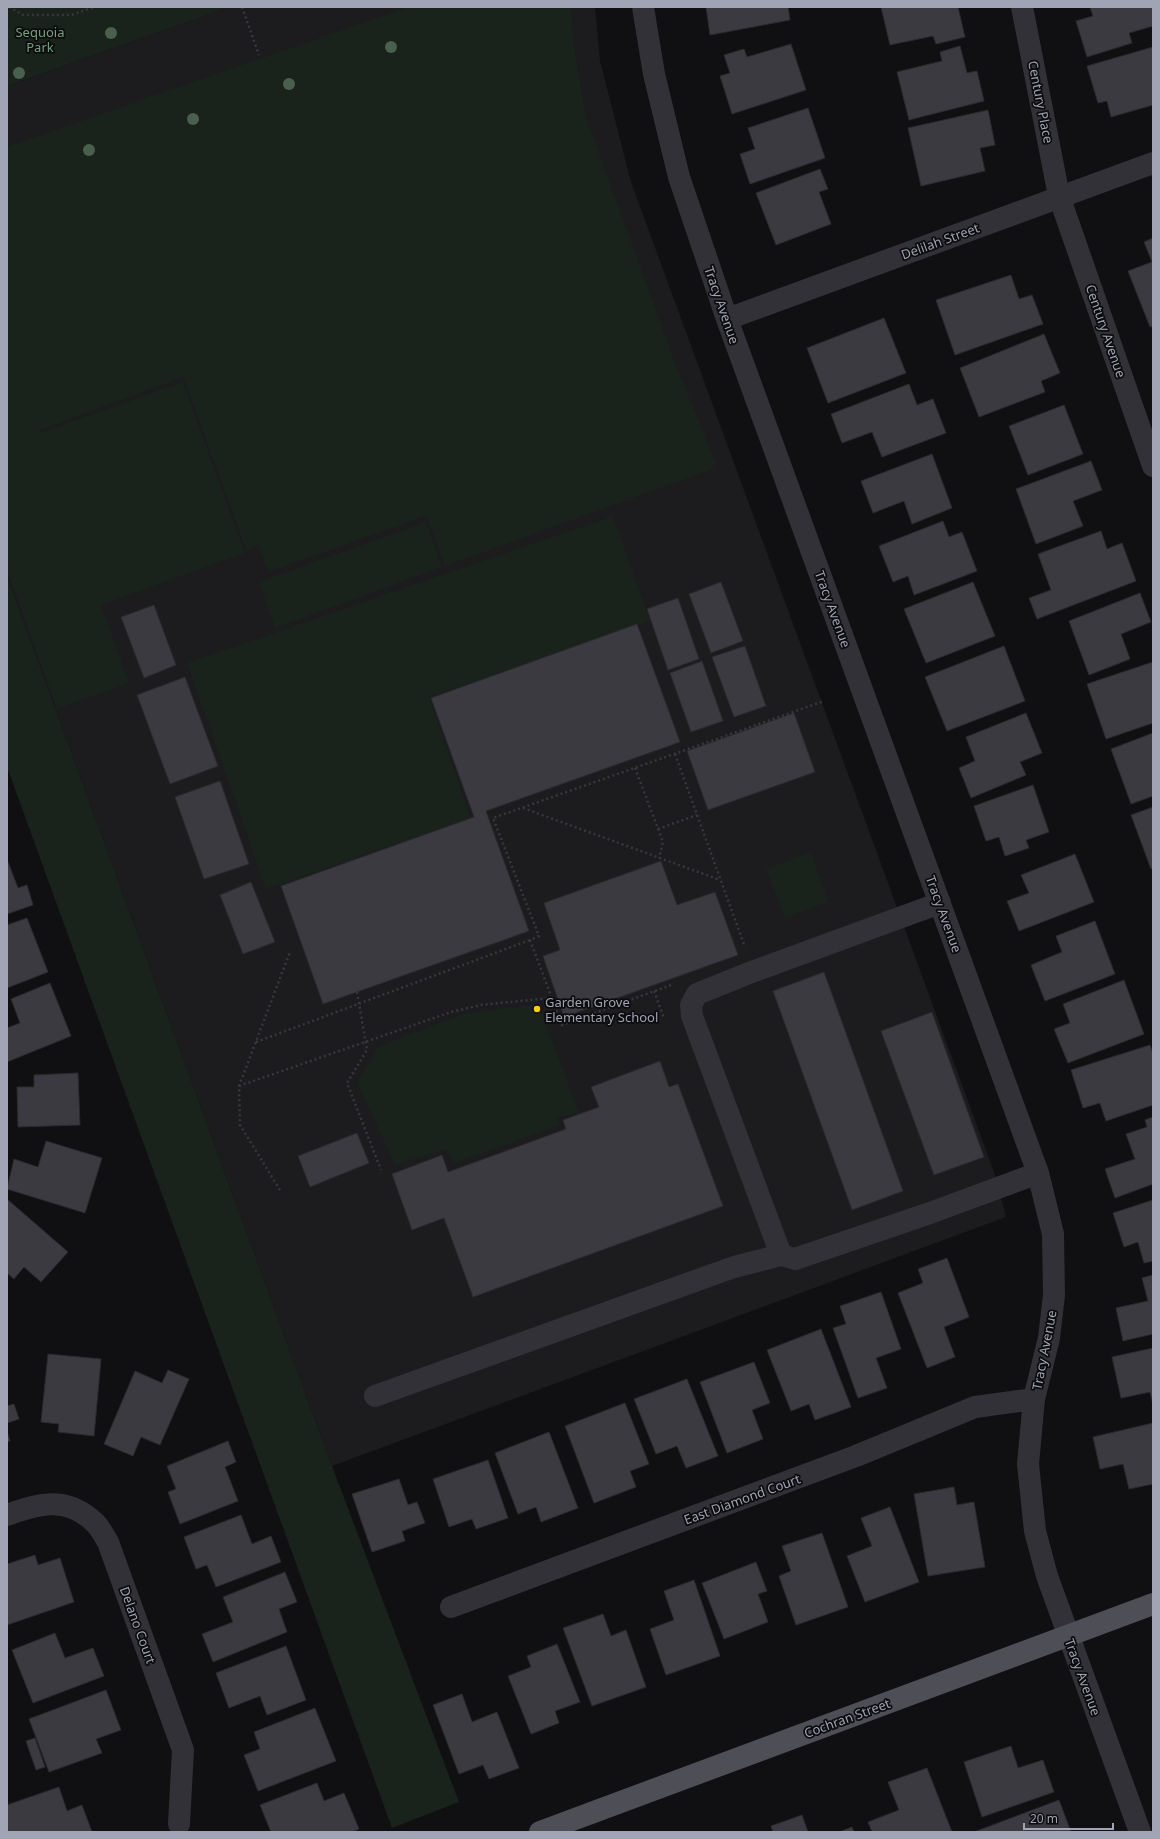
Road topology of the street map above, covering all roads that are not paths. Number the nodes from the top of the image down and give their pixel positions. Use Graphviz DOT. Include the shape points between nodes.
graph roads {
  1 [pos="643,7"];
  2 [pos="1022,7"];
  3 [pos="1153,163"];
  4 [pos="1059,196"];
  5 [pos="727,319"];
  6 [pos="1153,466"];
  7 [pos="940,903"];
  8 [pos="1038,1173"];
  9 [pos="781,1255"];
  10 [pos="375,1396"];
  11 [pos="1034,1399"];
  12 [pos="7,1515"];
  13 [pos="1153,1604"];
  14 [pos="451,1607"];
  15 [pos="1068,1636"];
  16 [pos="178,1824"];
  17 [pos="540,1832"];
  18 [pos="1140,1832"];
  1 -- 5 [label="street, Tracy Avenue" via="654,74 679,177"];
  2 -- 4 [label="street, Century Place"];
  3 -- 4 [label="street, Delilah Street"];
  4 -- 5 [label="street, Delilah Street"];
  4 -- 6 [label="street, Century Avenue"];
  5 -- 7 [label="street, Tracy Avenue"];
  7 -- 8 [label="street, Tracy Avenue"];
  7 -- 9 [label="street" via="697,994 691,1005 692,1016"];
  8 -- 9 [label="street" via="795,1259"];
  8 -- 11 [label="street, Tracy Avenue" via="1053,1234 1054,1295 1049,1338"];
  9 -- 10 [label="street" via="734,1267"];
  11 -- 14 [label="street, East Diamond Court" via="975,1407 856,1456"];
  11 -- 15 [label="street, Tracy Avenue" via="1028,1464 1035,1531 1047,1576"];
  12 -- 16 [label="street, Delano Court" via="29,1506 52,1503 74,1508 95,1522 108,1542 184,1750"];
  13 -- 15 [label="main road, Cochran Street"];
  15 -- 17 [label="main road, Cochran Street"];
  15 -- 18 [label="street, Tracy Avenue"];
}
